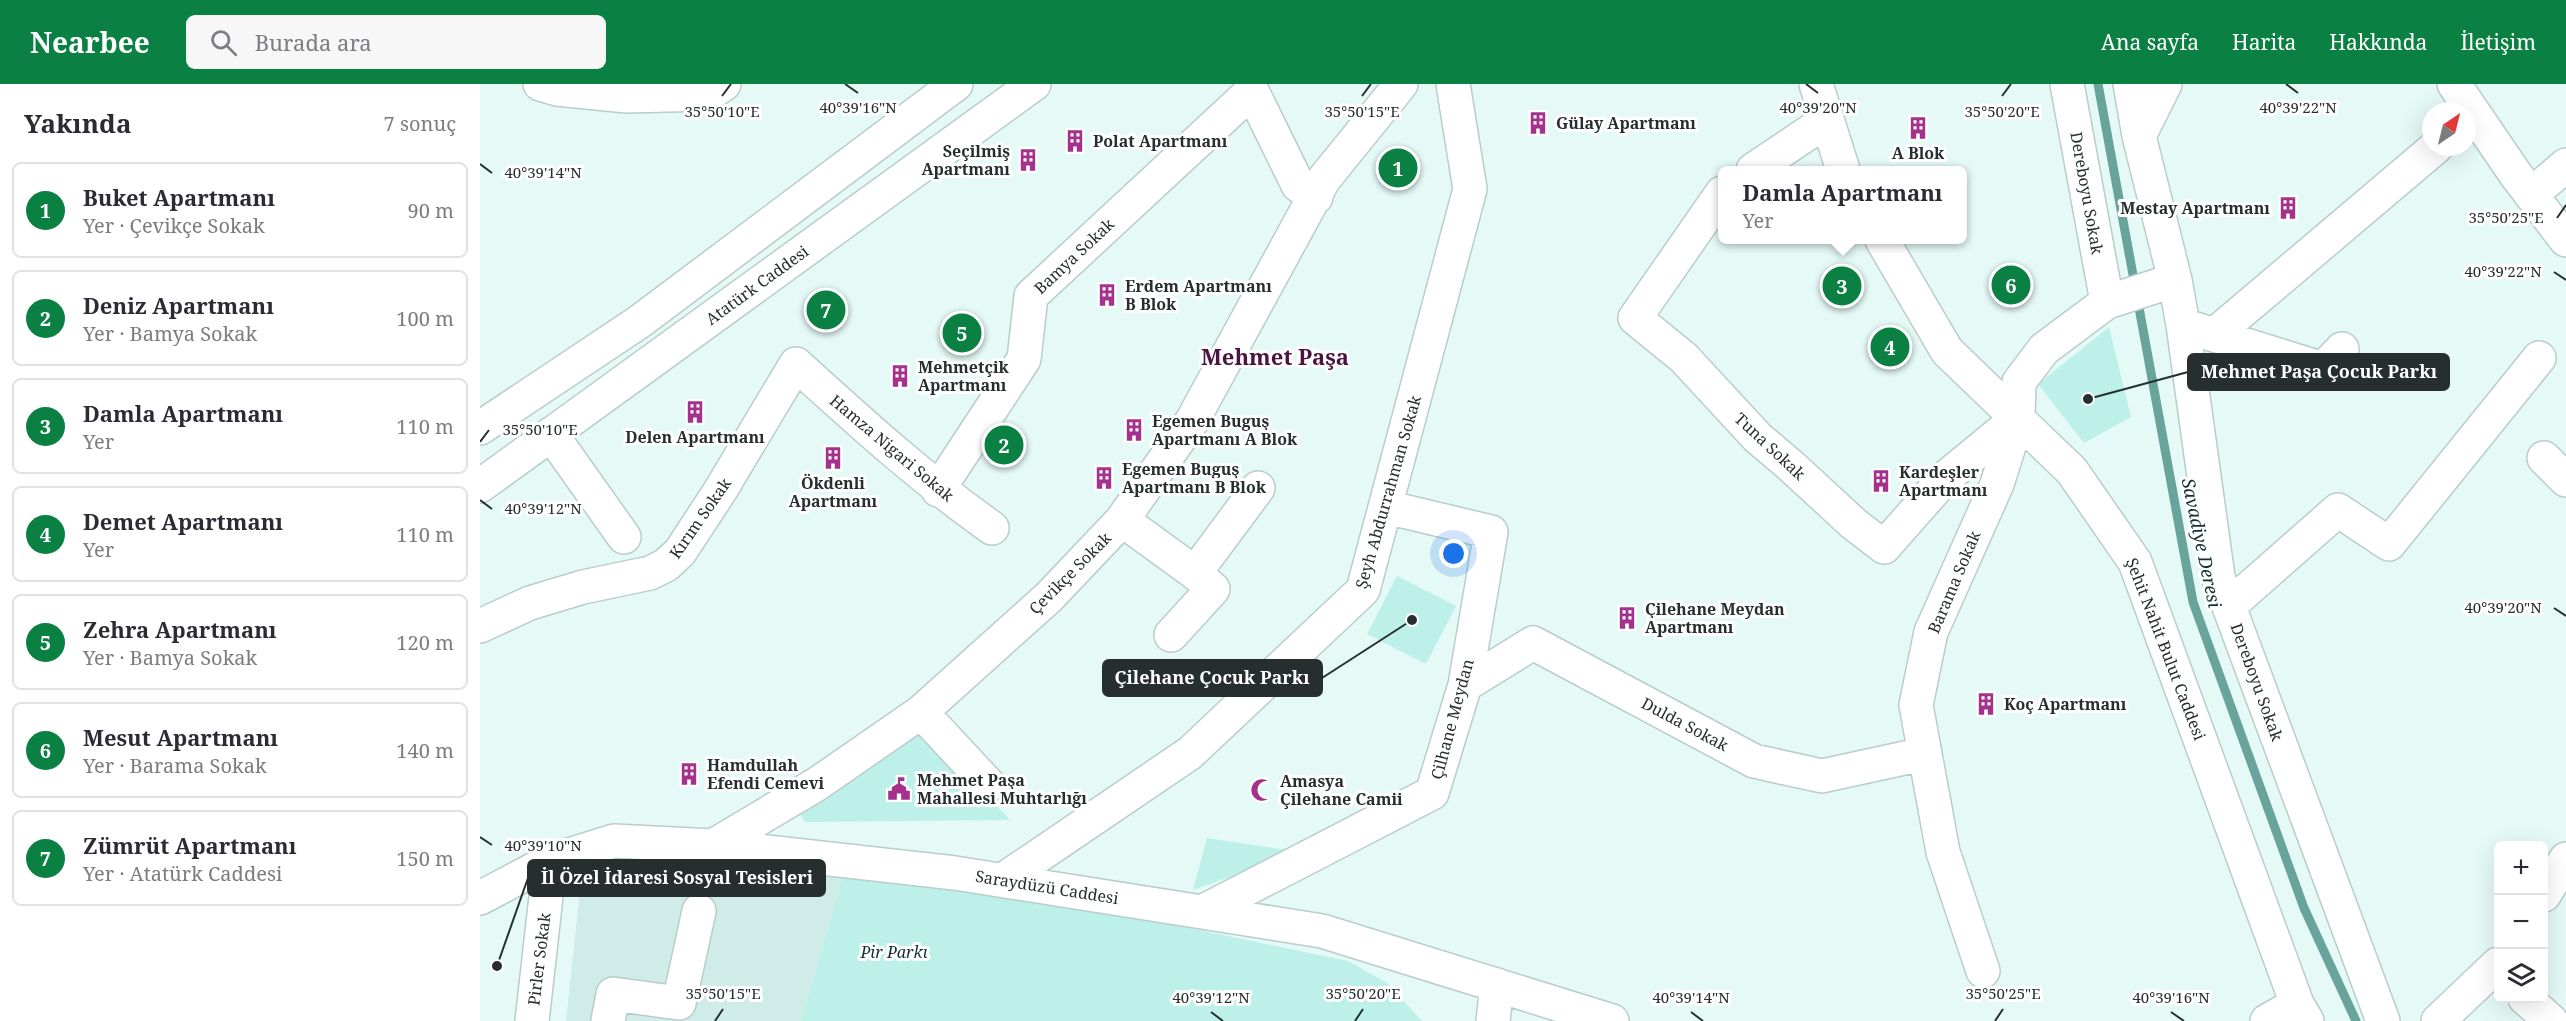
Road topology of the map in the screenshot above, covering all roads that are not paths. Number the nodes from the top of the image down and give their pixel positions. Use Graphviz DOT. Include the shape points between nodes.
graph roads {
  1 [pos="540,84"];
  2 [pos="724,84"];
  3 [pos="956,84"];
  4 [pos="1034,84"];
  5 [pos="1401,84"];
  6 [pos="1452,84"];
  7 [pos="1816,84"];
  8 [pos="2067,84"];
  9 [pos="2130,84"];
  10 [pos="2165,84"];
  11 [pos="2454,84"];
  12 [pos="637,90"];
  13 [pos="2463,102"];
  14 [pos="1826,121"];
  15 [pos="2476,124"];
  16 [pos="2139,136"];
  17 [pos="2425,156"];
  18 [pos="2566,165"];
  19 [pos="1760,166"];
  20 [pos="1841,166"];
  21 [pos="2531,195"];
  22 [pos="1316,197"];
  23 [pos="1718,198"];
  24 [pos="2566,240"];
  25 [pos="1884,244"];
  26 [pos="2168,282"];
  27 [pos="2107,302"];
  28 [pos="2183,325"];
  29 [pos="2214,335"];
  30 [pos="2342,349"];
  31 [pos="2539,358"];
  32 [pos="796,364"];
  33 [pos="2018,418"];
  34 [pos="480,428"];
  35 [pos="552,434"];
  36 [pos="480,486"];
  37 [pos="1258,488"];
  38 [pos="938,490"];
  39 [pos="1388,498"];
  40 [pos="1122,520"];
  41 [pos="992,528"];
  42 [pos="624,537"];
  43 [pos="1195,573"];
  44 [pos="2229,606"];
  45 [pos="480,626"];
  46 [pos="1171,635"];
  47 [pos="1465,685"];
  48 [pos="921,712"];
  49 [pos="1923,754"];
  50 [pos="989,785"];
  51 [pos="713,846"];
  52 [pos="2566,859"];
  53 [pos="550,861"];
  54 [pos="1003,880"];
  55 [pos="2548,888"];
  56 [pos="480,898"];
  57 [pos="699,910"];
  58 [pos="1202,912"];
  59 [pos="1983,971"];
  60 [pos="2494,971"];
  61 [pos="1497,985"];
  62 [pos="2530,1003"];
  63 [pos="2302,1012"];
  64 [pos="532,1021"];
  65 [pos="608,1021"];
  66 [pos="1493,1021"];
  67 [pos="1612,1021"];
  68 [pos="2268,1021"];
  69 [pos="2383,1021"];
  70 [pos="2438,1021"];
  71 [pos="2551,1021"];
  1 -- 12 [label="street" via="557,89"];
  2 -- 12 [label="street" via="709,94"];
  3 -- 34 [label="street" via="639,322"];
  4 -- 35 [label="street, Atatürk Caddesi"];
  5 -- 22 [label="street, Çevikçe Sokak" via="1324,179"];
  6 -- 39 [label="street, Şeyh Abdurrahman Sokak" via="1470,189"];
  7 -- 14 [label="street"];
  8 -- 27 [label="street, Dereboyu Sokak"];
  9 -- 16 [label="street, Dereboyu Sokak"];
  10 -- 16 [label="street"];
  11 -- 13 [label="street"];
  14 -- 19 [label="street"];
  14 -- 20 [label="street"];
  15 -- 21 [label="street"];
  16 -- 26 [label="street, Dereboyu Sokak"];
  17 -- 29 [label="street"];
  18 -- 21 [label="street"];
  21 -- 24 [label="street"];
  22 -- 38 [label="street, Bamya Sokak" via="1298,184 1252,91 1031,296 1024,359"];
  22 -- 40 [label="street, Çevikçe Sokak" via="1192,421"];
  23 -- 33 [label="street, Tuna Sokak" via="1635,318 1684,358 1758,438 1884,547 1944,479"];
  25 -- 33 [label="street, Şehit Nahit Bulut Caddesi" via="1947,351"];
  26 -- 27 [label="street, Barama Sokak"];
  26 -- 28 [label="street, Dereboyu Sokak"];
  27 -- 33 [label="street, Barama Sokak" via="2044,349 2019,381"];
  28 -- 29 [label="street"];
  28 -- 44 [label="street, Dereboyu Sokak" via="2218,577"];
  29 -- 30 [label="street" via="2323,369"];
  31 -- 44 [label="street" via="2389,544 2338,510"];
  32 -- 38 [label="street, Hamza Nigari Sokak"];
  32 -- 45 [label="street, Kırım Sokak" via="720,491 680,552 666,565 650,573 530,603"];
  33 -- 49 [label="street, Barama Sokak" via="1996,484 1931,632 1916,705"];
  33 -- 63 [label="street, Şehit Nahit Bulut Caddesi" via="2072,471 2136,562"];
  35 -- 36 [label="street, Atatürk Caddesi"];
  35 -- 42 [label="street"];
  37 -- 43 [label="street"];
  38 -- 41 [label="street, Hamza Nigari Sokak"];
  39 -- 47 [label="street, Çilhane Meydan" via="1491,531"];
  39 -- 54 [label="street, Şeyh Abdurrahman Sokak" via="1363,591 1190,753"];
  40 -- 43 [label="street"];
  40 -- 48 [label="street, Çevikçe Sokak" via="1061,586"];
  43 -- 46 [label="street" via="1213,589"];
  44 -- 69 [label="street, Dereboyu Sokak"];
  47 -- 49 [label="street, Dulda Sokak" via="1533,643 1754,761 1822,776"];
  47 -- 58 [label="street, Çilhane Meydan" via="1432,793"];
  48 -- 50 [label="street"];
  48 -- 51 [label="street, Çevikçe Sokak" via="817,784"];
  49 -- 59 [label="street, Barama Sokak" via="1943,852"];
  51 -- 53 [label="street, Saraydüzü Caddesi" via="614,841"];
  51 -- 54 [label="street, Saraydüzü Caddesi"];
  52 -- 55 [label="street"];
  53 -- 56 [label="street, Saraydüzü Caddesi"];
  53 -- 64 [label="street, Pirler Sokak"];
  54 -- 58 [label="street, Saraydüzü Caddesi"];
  57 -- 65 [label="street" via="679,1003 613,994"];
  58 -- 61 [label="street, Saraydüzü Caddesi" via="1322,931"];
  60 -- 70 [label="street"];
  61 -- 66 [label="street"];
  61 -- 67 [label="street, Saraydüzü Caddesi"];
  62 -- 71 [label="street"];
  63 -- 68 [label="street"];
}
